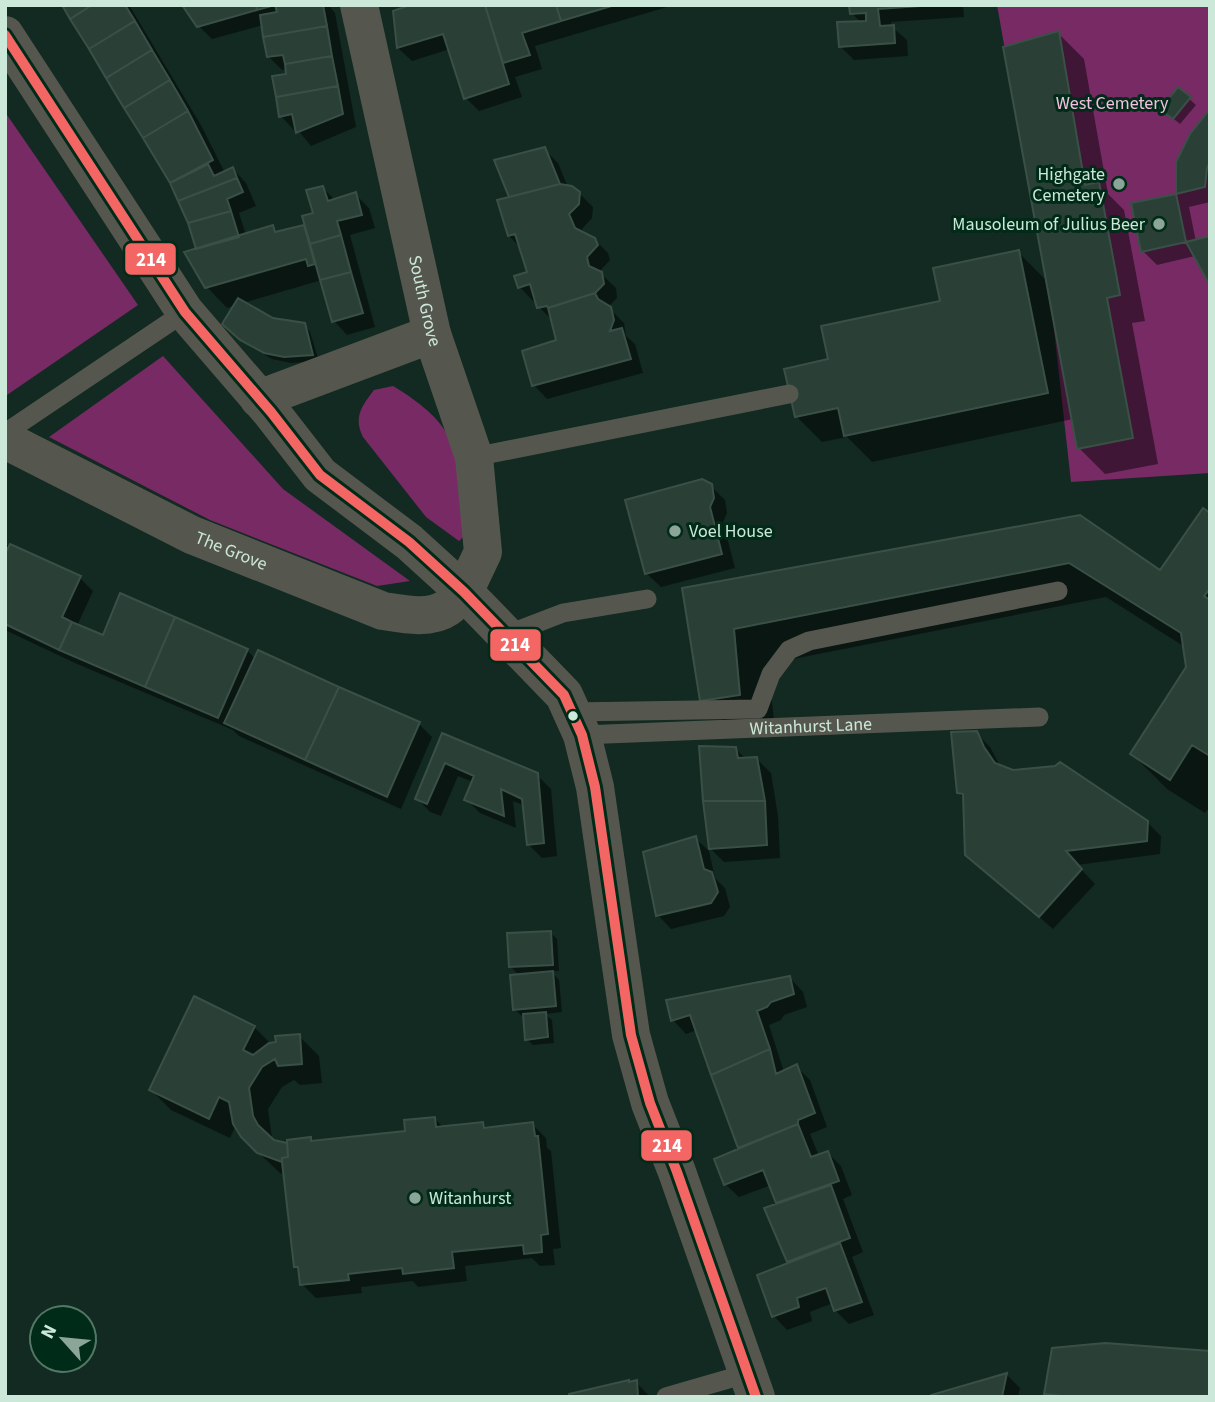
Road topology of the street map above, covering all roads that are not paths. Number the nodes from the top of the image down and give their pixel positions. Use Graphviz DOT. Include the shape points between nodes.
graph roads {
  1 [pos="359,5"];
  2 [pos="5,35"];
  3 [pos="185,312"];
  4 [pos="432,334"];
  5 [pos="789,394"];
  6 [pos="259,399"];
  7 [pos="5,433"];
  8 [pos="5,440"];
  9 [pos="474,457"];
  10 [pos="1058,591"];
  11 [pos="464,592"];
  12 [pos="647,599"];
  13 [pos="506,635"];
  14 [pos="1039,718"];
  15 [pos="577,724"];
  16 [pos="753,1385"];
  17 [pos="666,1397"];
  1 -- 4 [label="street, South Grove"];
  2 -- 3 [label="street"];
  3 -- 6 [label="street"];
  3 -- 7 [label="lane"];
  4 -- 6 [label="street"];
  4 -- 9 [label="street, South Grove"];
  5 -- 9 [label="lane"];
  6 -- 11 [label="street" via="320,475 409,542"];
  8 -- 11 [label="street, The Grove" via="192,535 383,611 439,612"];
  9 -- 11 [label="street, South Grove" via="482,552"];
  10 -- 15 [label="lane" via="810,641 789,650 771,674 758,709"];
  11 -- 13 [label="street"];
  12 -- 13 [label="lane" via="563,613"];
  13 -- 15 [label="street" via="564,695"];
  14 -- 15 [label="lane, Witanhurst Lane"];
  15 -- 16 [label="street" via="595,787 631,1035 650,1103"];
  16 -- 17 [label="lane"];
}
